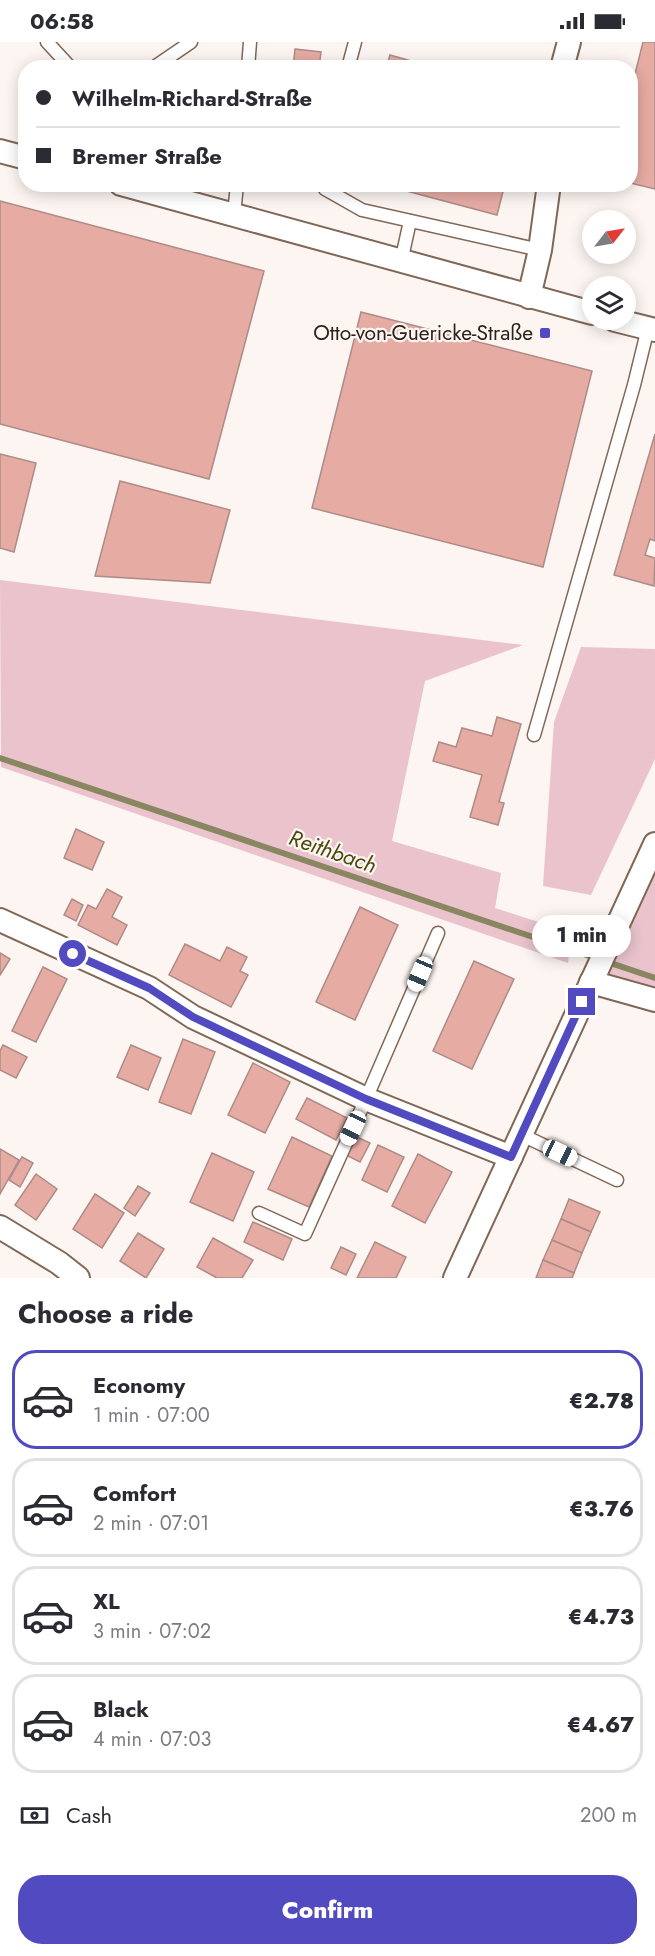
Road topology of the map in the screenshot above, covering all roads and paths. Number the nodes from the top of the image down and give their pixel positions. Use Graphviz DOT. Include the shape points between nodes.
graph roads {
  1 [pos="47,42"];
  2 [pos="191,42"];
  3 [pos="355,42"];
  4 [pos="569,42"];
  5 [pos="247,43"];
  6 [pos="64,60"];
  7 [pos="165,60"];
  8 [pos="248,60"];
  9 [pos="350,60"];
  10 [pos="564,60"];
  11 [pos="0,151"];
  12 [pos="18,156"];
  13 [pos="150,192"];
  14 [pos="236,192"];
  15 [pos="330,192"];
  16 [pos="548,192"];
  17 [pos="234,215"];
  18 [pos="410,221"];
  19 [pos="540,250"];
  20 [pos="401,262"];
  21 [pos="529,297"];
  22 [pos="582,311"];
  23 [pos="636,325"];
  24 [pos="651,329"];
  25 [pos="534,735"];
  26 [pos="655,844"];
  27 [pos="0,920"];
  28 [pos="438,933"];
  29 [pos="593,977"];
  30 [pos="655,1000"];
  31 [pos="366,1099"];
  32 [pos="522,1135"];
  33 [pos="511,1157"];
  34 [pos="617,1180"];
  35 [pos="259,1213"];
  36 [pos="0,1227"];
  37 [pos="78,1278"];
  38 [pos="455,1278"];
  1 -- 6 [label="lane"];
  2 -- 7 [label="lane"];
  3 -- 9 [label="lane"];
  4 -- 10 [label="street"];
  5 -- 8 [label="lane"];
  11 -- 12 [label="street"];
  13 -- 17 [label="street"];
  14 -- 17 [label="lane"];
  15 -- 18 [label="lane" via="362,210"];
  16 -- 19 [label="street"];
  17 -- 20 [label="street"];
  18 -- 19 [label="lane"];
  18 -- 20 [label="lane"];
  19 -- 21 [label="street"];
  20 -- 21 [label="street"];
  21 -- 22 [label="street"];
  23 -- 24 [label="street"];
  24 -- 25 [label="lane"];
  26 -- 29 [label="street"];
  27 -- 31 [label="street" via="149,988 193,1017"];
  28 -- 31 [label="lane"];
  29 -- 30 [label="street"];
  29 -- 32 [label="street"];
  31 -- 33 [label="street"];
  31 -- 35 [label="lane" via="305,1234"];
  32 -- 33 [label="street"];
  32 -- 34 [label="lane"];
  33 -- 38 [label="street"];
  36 -- 37 [label="street"];
}
